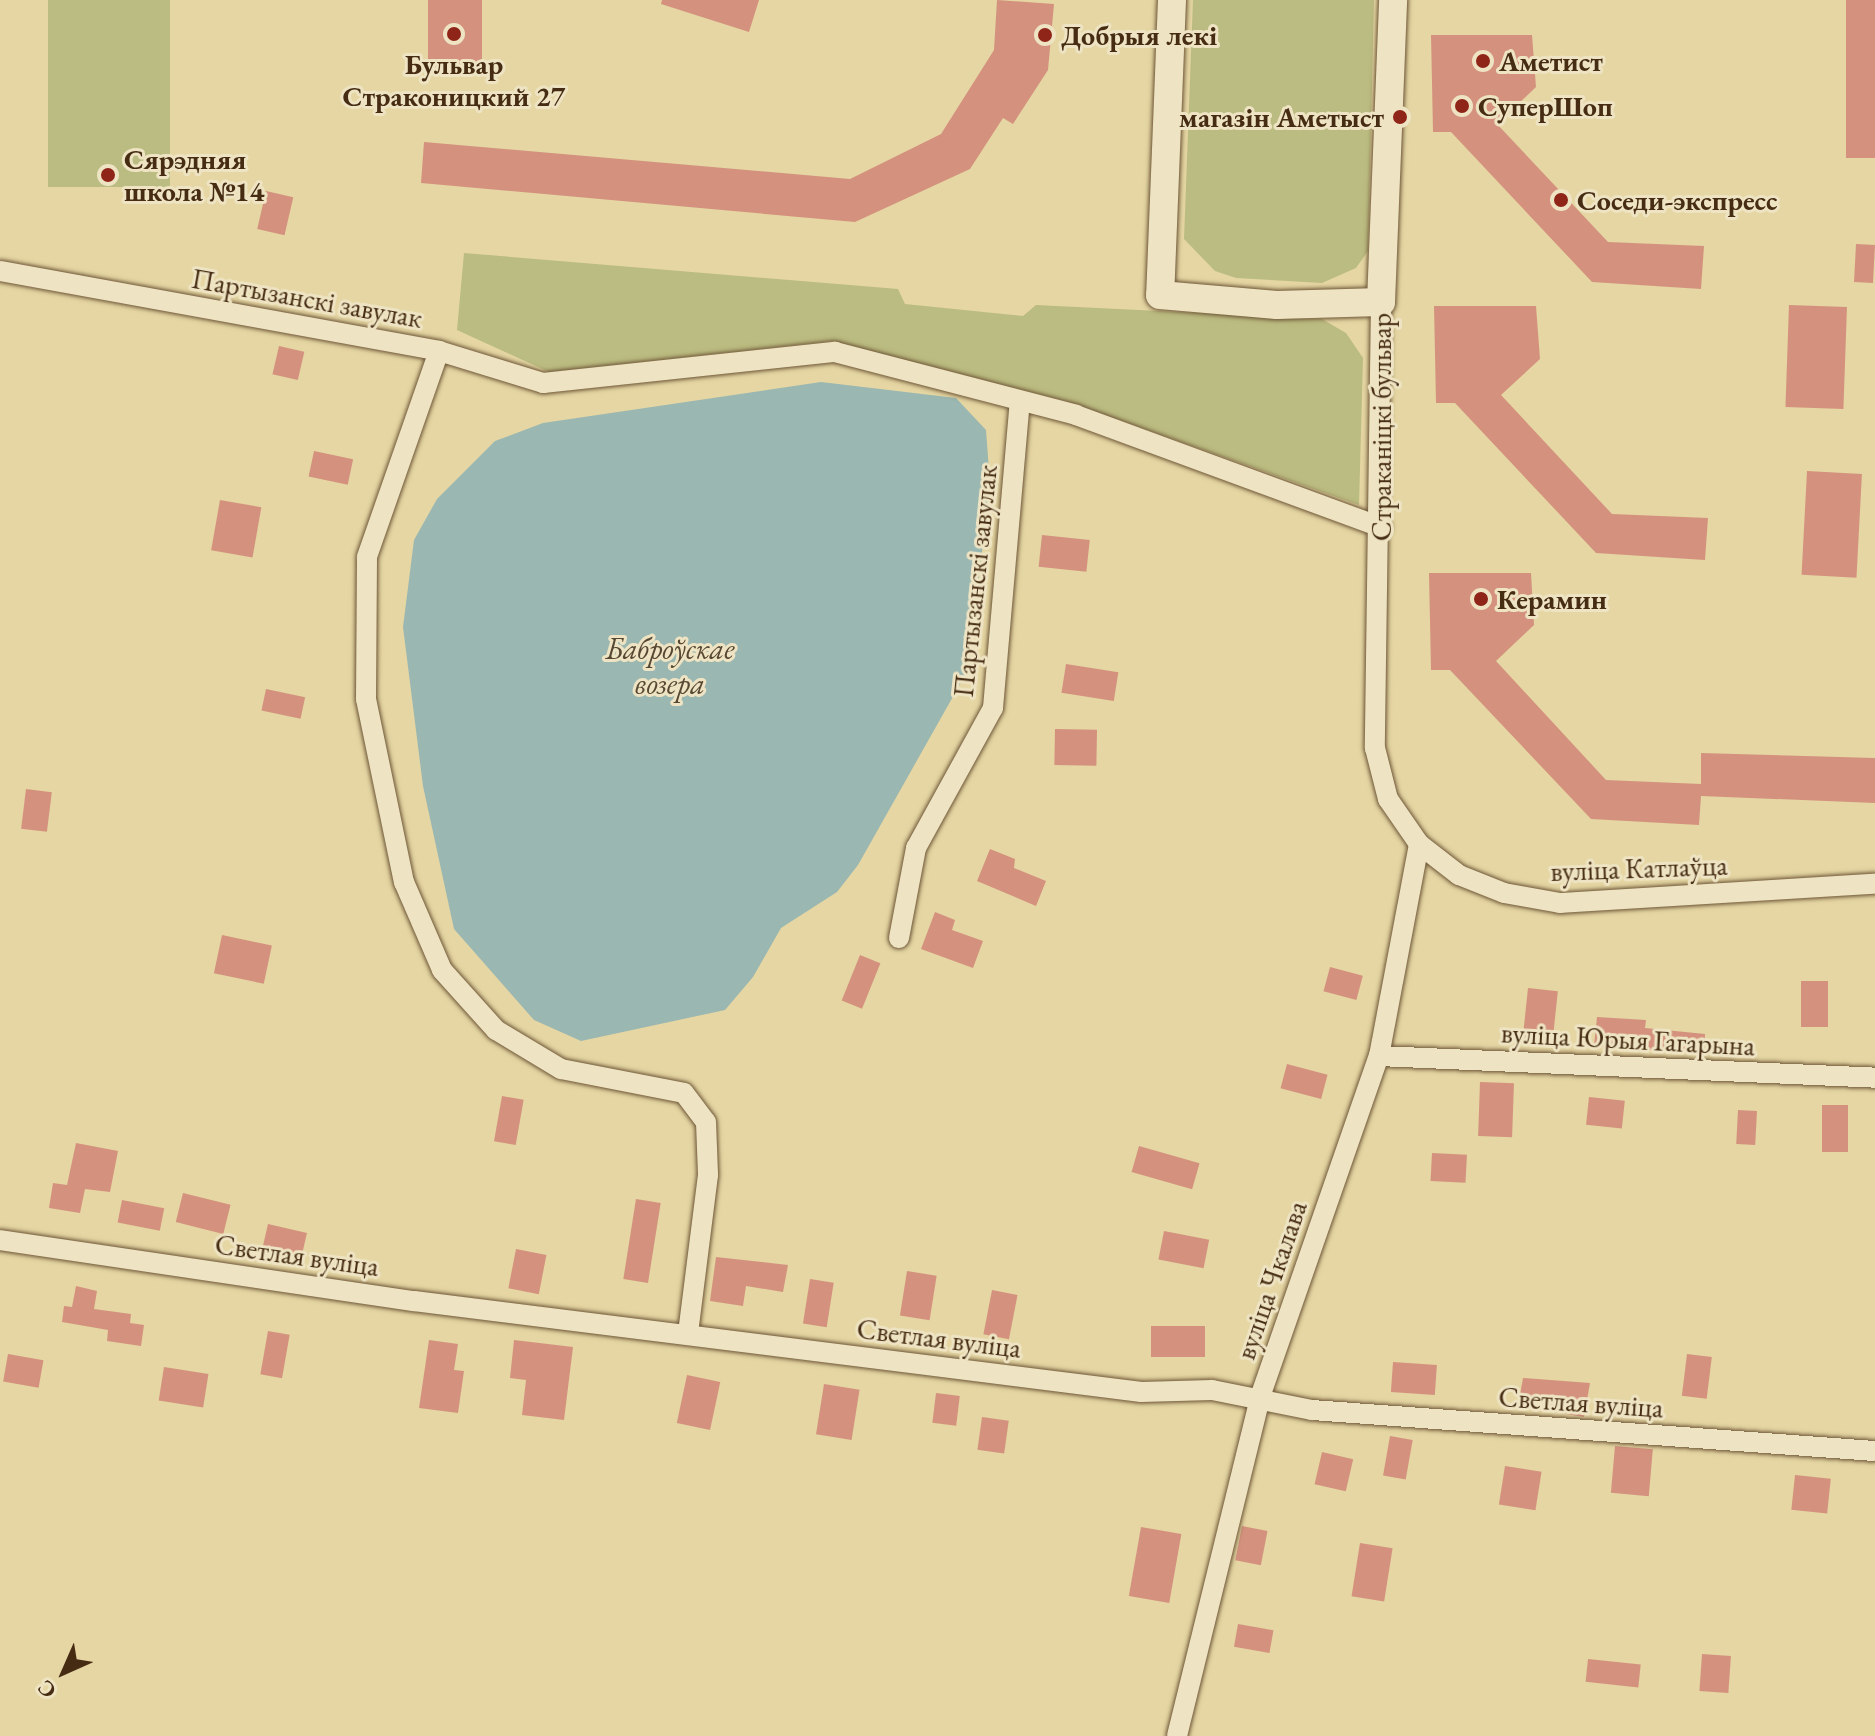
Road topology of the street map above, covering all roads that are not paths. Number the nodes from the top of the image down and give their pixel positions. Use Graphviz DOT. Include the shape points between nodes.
graph roads {
  1 [pos="1172,0"];
  2 [pos="1393,0"];
  3 [pos="0,271"];
  4 [pos="1381,302"];
  5 [pos="439,351"];
  6 [pos="1020,401"];
  7 [pos="1381,527"];
  8 [pos="1419,844"];
  9 [pos="1875,884"];
  10 [pos="899,938"];
  11 [pos="1379,1056"];
  12 [pos="1875,1078"];
  13 [pos="0,1240"];
  14 [pos="688,1334"];
  15 [pos="1260,1397"];
  16 [pos="1875,1451"];
  17 [pos="1177,1736"];
  1 -- 4 [label="street" via="1160,295 1277,305"];
  2 -- 4 [label="street, Страканіцкі бульвар"];
  3 -- 5 [label="street, Партызанскі завулак"];
  4 -- 7 [label="street, Страканіцкі бульвар"];
  5 -- 6 [label="street" via="543,383 835,352"];
  5 -- 14 [label="street, Партызанскі завулак" via="367,557 366,699 404,882 442,970 496,1030 561,1069 684,1093 706,1122 708,1175"];
  6 -- 7 [label="street" via="1076,415"];
  6 -- 10 [label="street, Партызанскі завулак" via="993,708 916,848"];
  7 -- 8 [label="street, Страканіцкі бульвар" via="1375,748 1388,799"];
  8 -- 9 [label="street, вуліца Катлаўца" via="1459,875 1504,893 1560,903"];
  8 -- 11 [label="street, вуліца Чкалава"];
  11 -- 12 [label="street, вуліца Юрыя Гагарына"];
  11 -- 15 [label="street, вуліца Чкалава"];
  13 -- 14 [label="street, Светлая вуліца"];
  14 -- 15 [label="street, Светлая вуліца" via="1141,1392 1212,1390"];
  15 -- 16 [label="street, Светлая вуліца" via="1312,1410"];
  15 -- 17 [label="street, вуліца Чкалава"];
}
